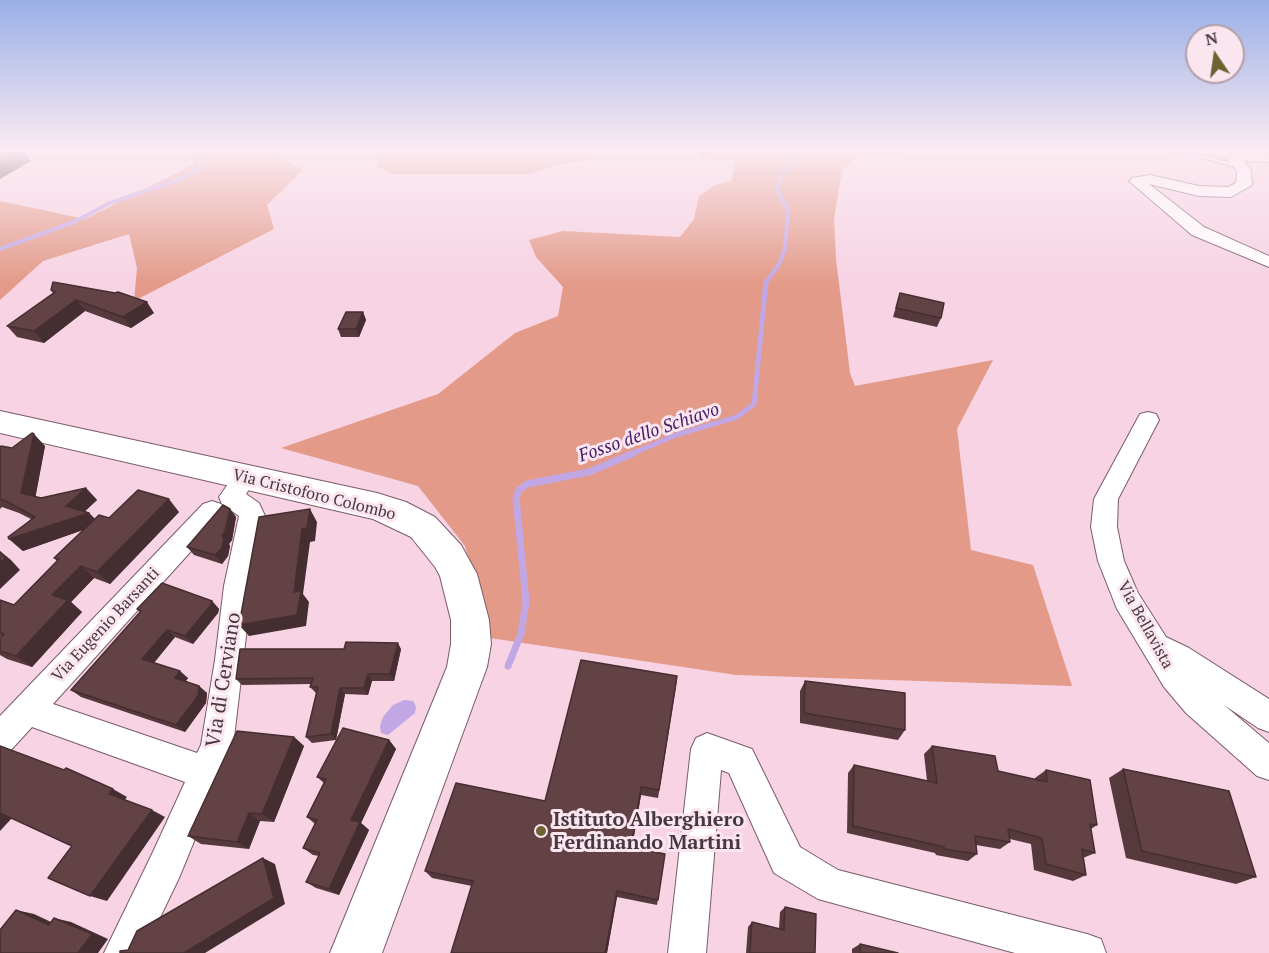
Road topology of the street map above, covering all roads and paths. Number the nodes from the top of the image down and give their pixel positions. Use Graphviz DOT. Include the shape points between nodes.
graph roads {
  1 [pos="1155,195"];
  2 [pos="1269,262"];
  3 [pos="1148,420"];
  4 [pos="0,422"];
  5 [pos="245,477"];
  6 [pos="212,510"];
  7 [pos="1154,645"];
  8 [pos="27,710"];
  9 [pos="1269,717"];
  10 [pos="0,739"];
  11 [pos="1269,764"];
  12 [pos="206,773"];
  13 [pos="123,953"];
  14 [pos="356,953"];
  15 [pos="687,953"];
  16 [pos="1087,953"];
  1 -- 2 [label="street" via="1198,231"];
  3 -- 7 [label="street, Via Bellavista" via="1106,499 1104,527 1111,561 1127,600"];
  4 -- 5 [label="main road, Via Cristoforo Colombo"];
  5 -- 12 [label="street, Via di Cerviano" via="231,497 250,510 252,516 238,586 217,746"];
  5 -- 14 [label="main road, Via Cristoforo Colombo" via="377,506 423,527 438,542 458,574 471,620 471,644 460,688"];
  6 -- 8 [label="street, Via Eugenio Barsanti"];
  7 -- 9 [label="street"];
  7 -- 11 [label="street, Via Bellavista" via="1197,702"];
  8 -- 10 [label="street, Via Eugenio Barsanti"];
  8 -- 12 [label="street"];
  12 -- 13 [label="street, Via di Cerviano"];
  15 -- 16 [label="street" via="707,749 740,761 787,860 831,886"];
}
